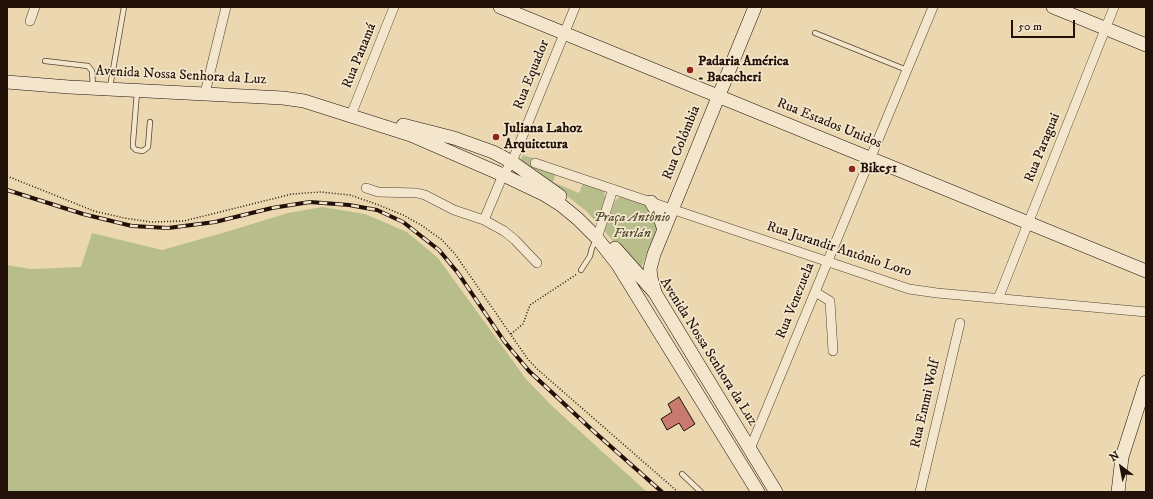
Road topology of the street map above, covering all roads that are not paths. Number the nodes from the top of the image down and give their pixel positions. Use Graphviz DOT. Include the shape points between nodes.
graph roads {
  1 [pos="35,7"];
  2 [pos="124,7"];
  3 [pos="226,7"];
  4 [pos="394,7"];
  5 [pos="500,7"];
  6 [pos="575,7"];
  7 [pos="755,7"];
  8 [pos="933,7"];
  9 [pos="1053,7"];
  10 [pos="1114,7"];
  11 [pos="30,21"];
  12 [pos="1106,28"];
  13 [pos="564,33"];
  14 [pos="815,33"];
  15 [pos="1146,45"];
  16 [pos="44,60"];
  17 [pos="907,70"];
  18 [pos="7,82"];
  19 [pos="93,88"];
  20 [pos="110,89"];
  21 [pos="137,90"];
  22 [pos="205,93"];
  23 [pos="718,96"];
  24 [pos="351,115"];
  25 [pos="150,122"];
  26 [pos="870,159"];
  27 [pos="512,162"];
  28 [pos="535,162"];
  29 [pos="503,175"];
  30 [pos="366,188"];
  31 [pos="613,189"];
  32 [pos="651,202"];
  33 [pos="672,209"];
  34 [pos="484,220"];
  35 [pos="1028,223"];
  36 [pos="664,230"];
  37 [pos="598,234"];
  38 [pos="827,262"];
  39 [pos="537,264"];
  40 [pos="581,270"];
  41 [pos="1146,271"];
  42 [pos="815,292"];
  43 [pos="655,293"];
  44 [pos="998,298"];
  45 [pos="1146,312"];
  46 [pos="960,323"];
  47 [pos="833,351"];
  48 [pos="1146,386"];
  49 [pos="750,450"];
  50 [pos="682,474"];
  51 [pos="701,492"];
  52 [pos="758,492"];
  53 [pos="776,492"];
  54 [pos="920,492"];
  55 [pos="1118,492"];
  1 -- 11 [label="street"];
  2 -- 20 [label="lane"];
  3 -- 22 [label="street"];
  4 -- 24 [label="street, Rua Panamá"];
  5 -- 13 [label="main road, Rua Estados Unidos"];
  6 -- 13 [label="street, Rua Equador"];
  7 -- 23 [label="main road, Rua Colômbia"];
  8 -- 17 [label="street, Rua Venezuela"];
  9 -- 12 [label="main road"];
  10 -- 12 [label="street, Rua Paraguai"];
  12 -- 15 [label="main road"];
  12 -- 35 [label="street, Rua Paraguai"];
  13 -- 23 [label="main road, Rua Estados Unidos"];
  13 -- 27 [label="street, Rua Equador"];
  14 -- 17 [label="lane"];
  16 -- 19 [label="lane" via="88,66 92,71"];
  17 -- 26 [label="street, Rua Venezuela"];
  18 -- 19 [label="main road, Avenida Nossa Senhora da Luz"];
  19 -- 20 [label="main road, Avenida Nossa Senhora da Luz"];
  20 -- 21 [label="main road, Avenida Nossa Senhora da Luz"];
  21 -- 22 [label="main road, Avenida Nossa Senhora da Luz"];
  21 -- 25 [label="lane" via="133,142 136,150 143,151 148,147"];
  22 -- 24 [label="main road, Avenida Nossa Senhora da Luz" via="292,99"];
  23 -- 26 [label="main road, Rua Estados Unidos"];
  23 -- 33 [label="main road, Rua Colômbia"];
  24 -- 27 [label="main road, Avenida Nossa Senhora da Luz" via="415,127 454,138"];
  24 -- 29 [label="main road, Avenida Nossa Senhora da Luz" via="417,137"];
  26 -- 35 [label="main road, Rua Estados Unidos"];
  26 -- 38 [label="street, Rua Venezuela"];
  27 -- 29 [label="street, Rua Equador"];
  27 -- 37 [label="main road, Avenida Nossa Senhora da Luz" via="572,204"];
  28 -- 31 [label="street, Rua Jurandir Antônio Loro"];
  29 -- 34 [label="street, Rua Equador"];
  29 -- 37 [label="main road, Avenida Nossa Senhora da Luz" via="561,205"];
  30 -- 34 [label="street" via="378,192 425,195"];
  31 -- 32 [label="street, Rua Jurandir Antônio Loro"];
  31 -- 37 [label="street"];
  32 -- 33 [label="street, Rua Jurandir Antônio Loro"];
  32 -- 36 [label="main road" via="659,214"];
  33 -- 36 [label="main road, Rua Colômbia"];
  33 -- 38 [label="street, Rua Jurandir Antônio Loro"];
  34 -- 39 [label="street" via="510,236"];
  35 -- 41 [label="main road, Rua Estados Unidos"];
  35 -- 44 [label="street, Rua Paraguai"];
  36 -- 43 [label="main road, Rua Colômbia" via="650,269"];
  37 -- 40 [label="lane" via="590,256"];
  37 -- 43 [label="main road, Avenida Nossa Senhora da Luz"];
  37 -- 52 [label="main road, Avenida Nossa Senhora da Luz"];
  38 -- 42 [label="street, Rua Venezuela"];
  38 -- 44 [label="street, Rua Jurandir Antônio Loro" via="909,289"];
  42 -- 47 [label="street" via="830,301"];
  42 -- 49 [label="street, Rua Venezuela"];
  43 -- 49 [label="main road, Avenida Nossa Senhora da Luz"];
  44 -- 45 [label="street, Rua Jurandir Antônio Loro"];
  46 -- 54 [label="street, Rua Emmi Wolf"];
  48 -- 55 [label="main road" via="1122,457"];
  49 -- 53 [label="main road, Avenida Nossa Senhora da Luz"];
  50 -- 51 [label="lane"];
}
